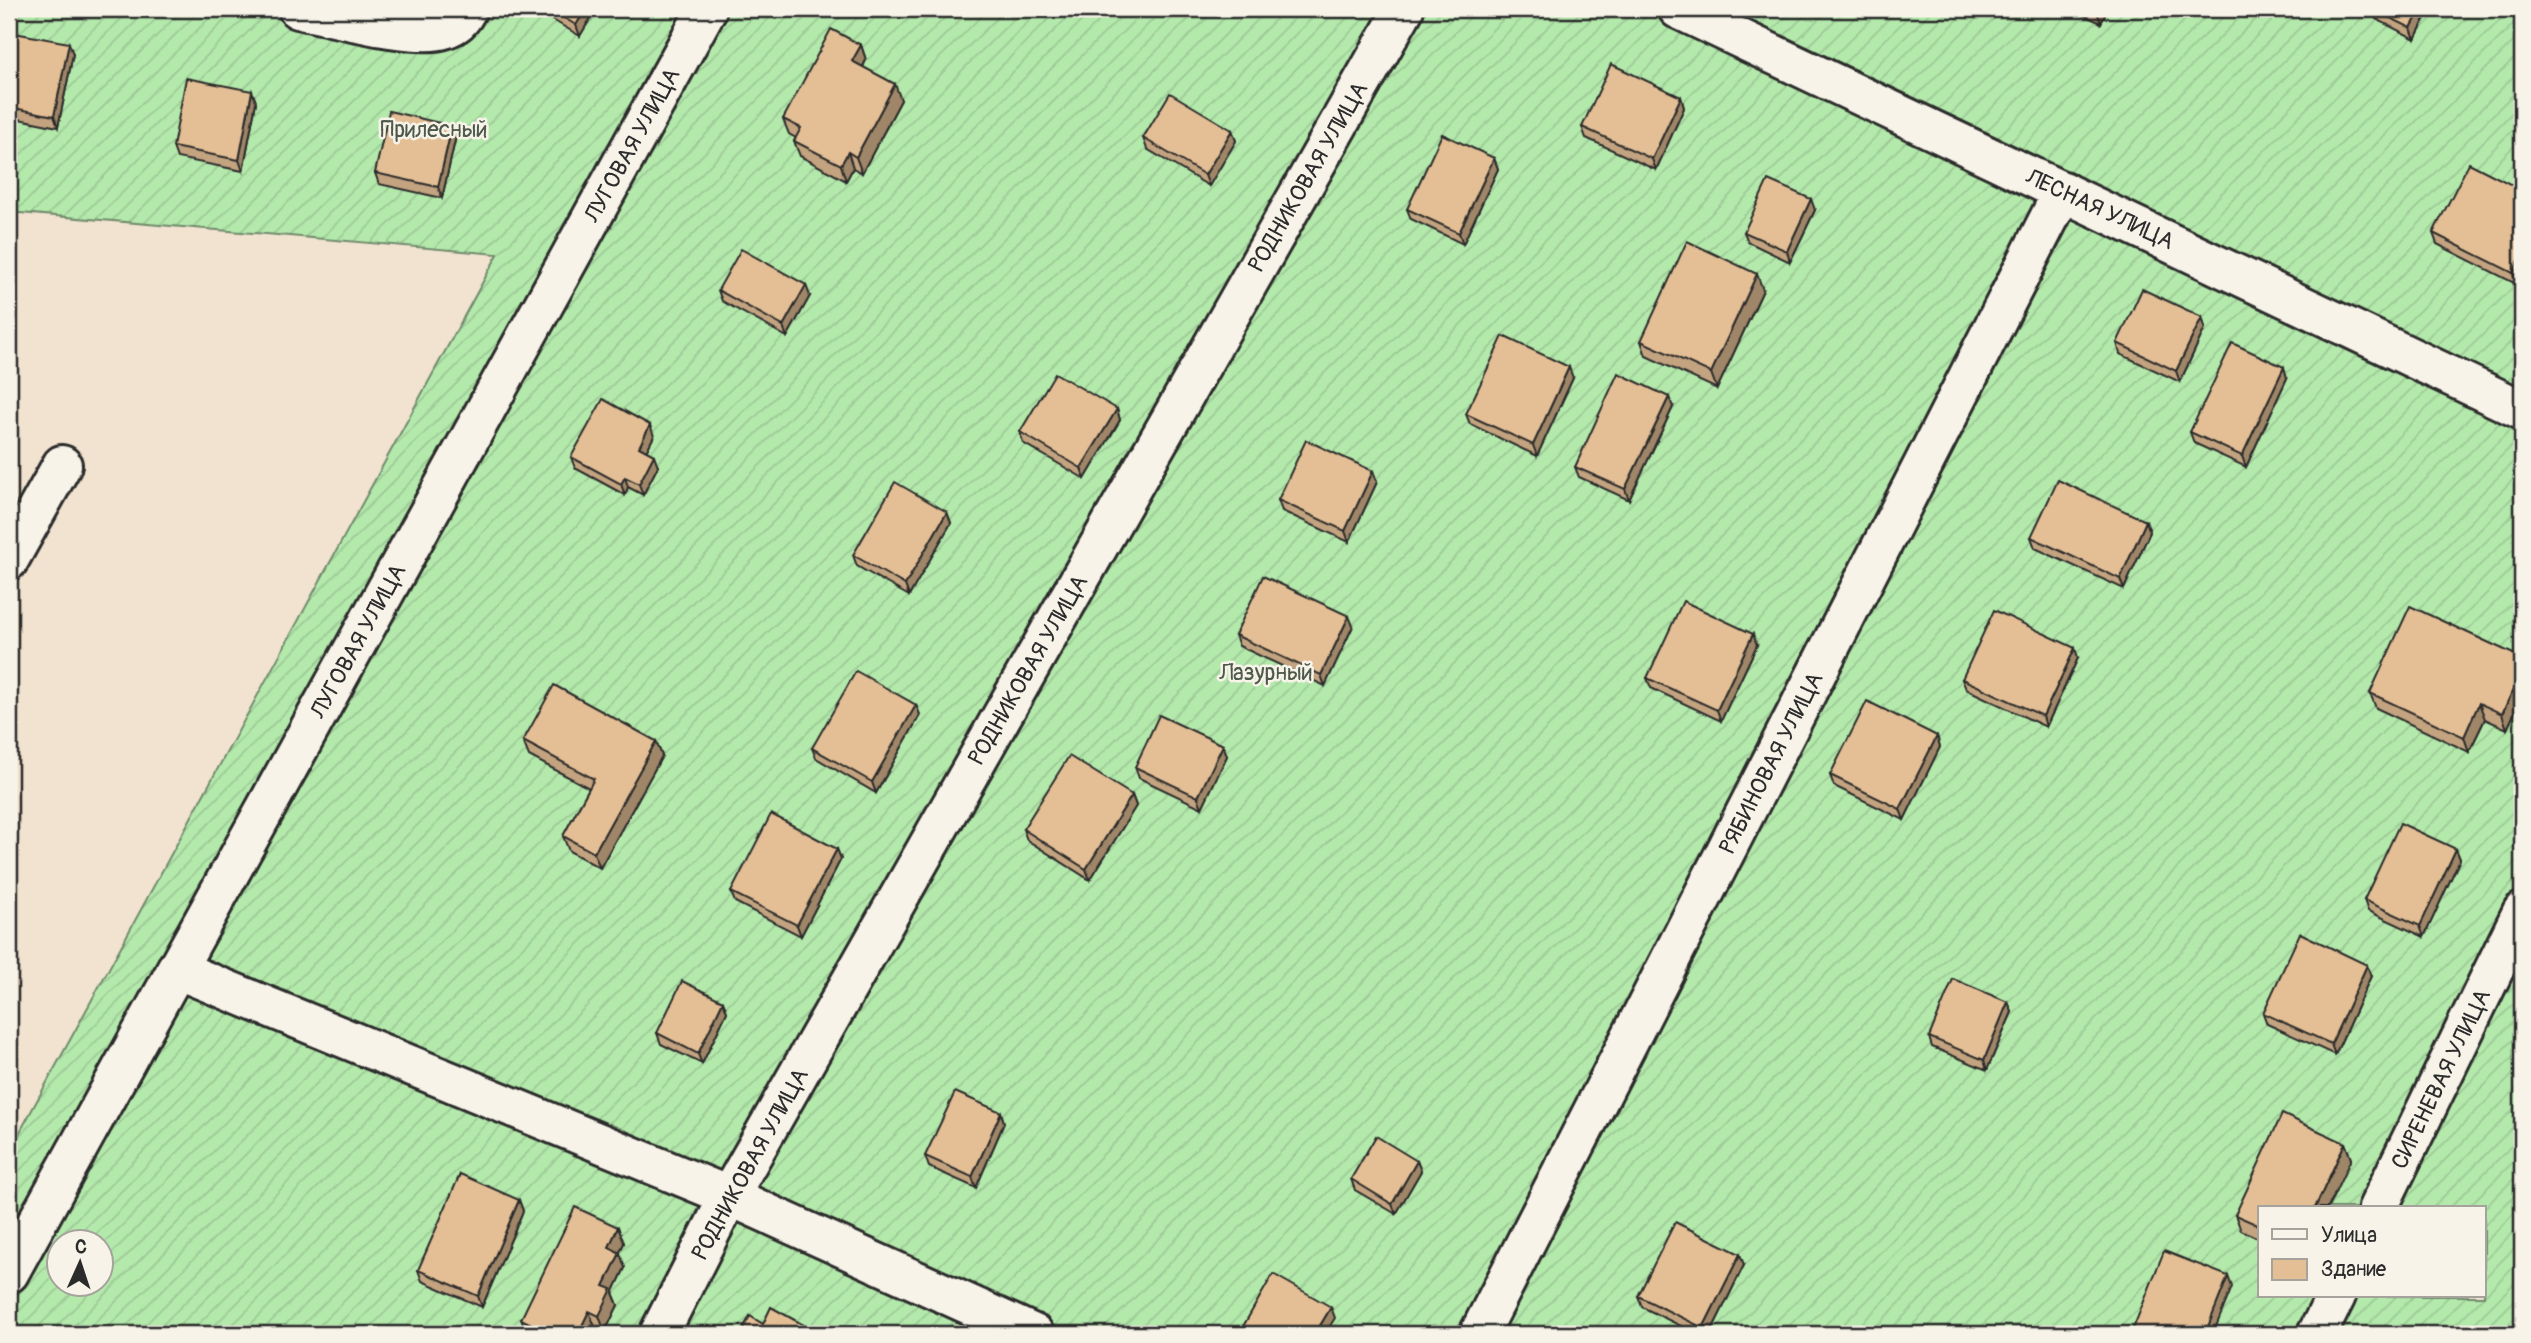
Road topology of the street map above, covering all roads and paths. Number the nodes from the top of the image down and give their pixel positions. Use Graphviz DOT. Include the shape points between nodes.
graph roads {
  1 [pos="298,9"];
  2 [pos="707,9"];
  3 [pos="1404,9"];
  4 [pos="1678,9"];
  5 [pos="464,14"];
  6 [pos="2063,191"];
  7 [pos="2522,410"];
  8 [pos="62,465"];
  9 [pos="9,560"];
  10 [pos="2522,912"];
  11 [pos="176,969"];
  12 [pos="729,1196"];
  13 [pos="2379,1206"];
  14 [pos="9,1273"];
  15 [pos="2335,1298"];
  16 [pos="659,1334"];
  17 [pos="1034,1334"];
  18 [pos="1479,1334"];
  19 [pos="2317,1334"];
  1 -- 5 [label="street" via="400,30 442,30"];
  2 -- 11 [label="street, ЛУГОВАЯ УЛИЦА"];
  3 -- 12 [label="street, РОДНИКОВАЯ УЛИЦА"];
  4 -- 6 [label="street, ЛЕСНАЯ УЛИЦА"];
  6 -- 7 [label="street, ЛЕСНАЯ УЛИЦА"];
  6 -- 18 [label="street, РЯБИНОВАЯ УЛИЦА"];
  8 -- 9 [label="street"];
  10 -- 13 [label="street, СИРЕНЕВАЯ УЛИЦА"];
  11 -- 12 [label="street"];
  11 -- 14 [label="street, ЛУГОВАЯ УЛИЦА"];
  12 -- 16 [label="street, РОДНИКОВАЯ УЛИЦА"];
  12 -- 17 [label="street"];
  15 -- 19 [label="street"];
}
